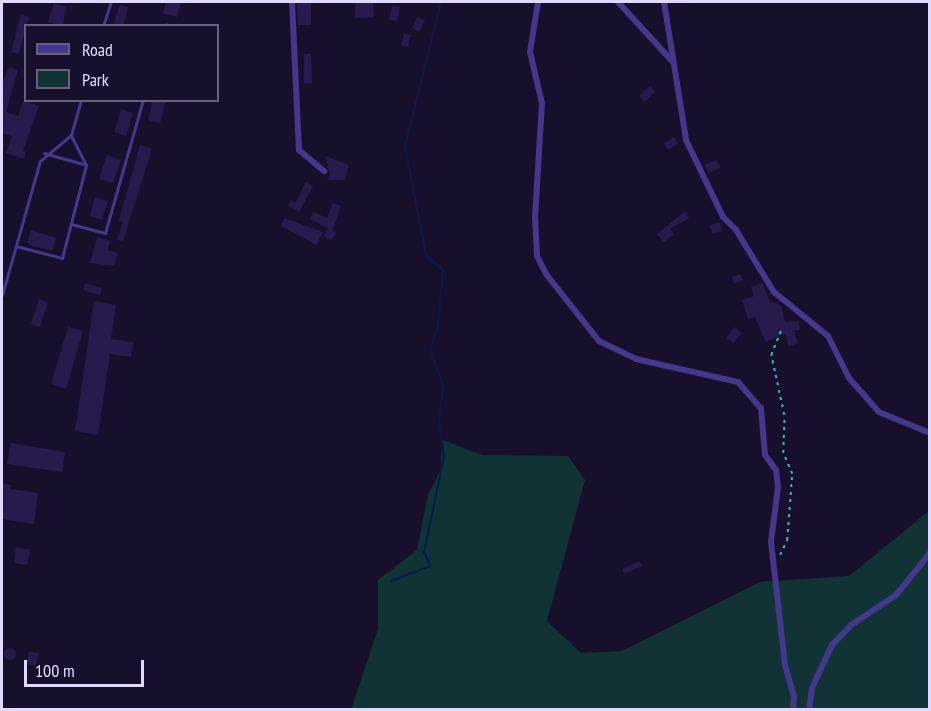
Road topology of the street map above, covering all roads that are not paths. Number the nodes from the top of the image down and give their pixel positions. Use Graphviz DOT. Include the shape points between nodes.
graph roads {
  1 [pos="111,2"];
  2 [pos="292,2"];
  3 [pos="538,2"];
  4 [pos="618,2"];
  5 [pos="664,2"];
  6 [pos="104,24"];
  7 [pos="672,61"];
  8 [pos="80,102"];
  9 [pos="142,102"];
  10 [pos="71,135"];
  11 [pos="44,153"];
  12 [pos="86,165"];
  13 [pos="324,171"];
  14 [pos="71,224"];
  15 [pos="16,246"];
  16 [pos="2,295"];
  17 [pos="930,433"];
  18 [pos="930,553"];
  19 [pos="793,710"];
  20 [pos="809,710"];
  1 -- 6 [label="lane"];
  2 -- 13 [label="street" via="299,150"];
  3 -- 19 [label="street" via="530,52 542,103 535,216 537,256 546,274 600,341 614,351 676,370 738,382 761,408 765,455 776,470 773,568"];
  4 -- 7 [label="street"];
  5 -- 7 [label="street"];
  7 -- 17 [label="street" via="686,140 723,217 736,230 763,276 791,309 828,336 849,378 879,412"];
  8 -- 10 [label="lane"];
  9 -- 14 [label="lane" via="105,233"];
  10 -- 11 [label="lane"];
  10 -- 12 [label="lane"];
  11 -- 12 [label="lane"];
  11 -- 15 [label="lane"];
  12 -- 14 [label="lane"];
  14 -- 15 [label="lane" via="62,258"];
  15 -- 16 [label="lane"];
  18 -- 20 [label="street" via="896,595 832,645 812,688"];
}
